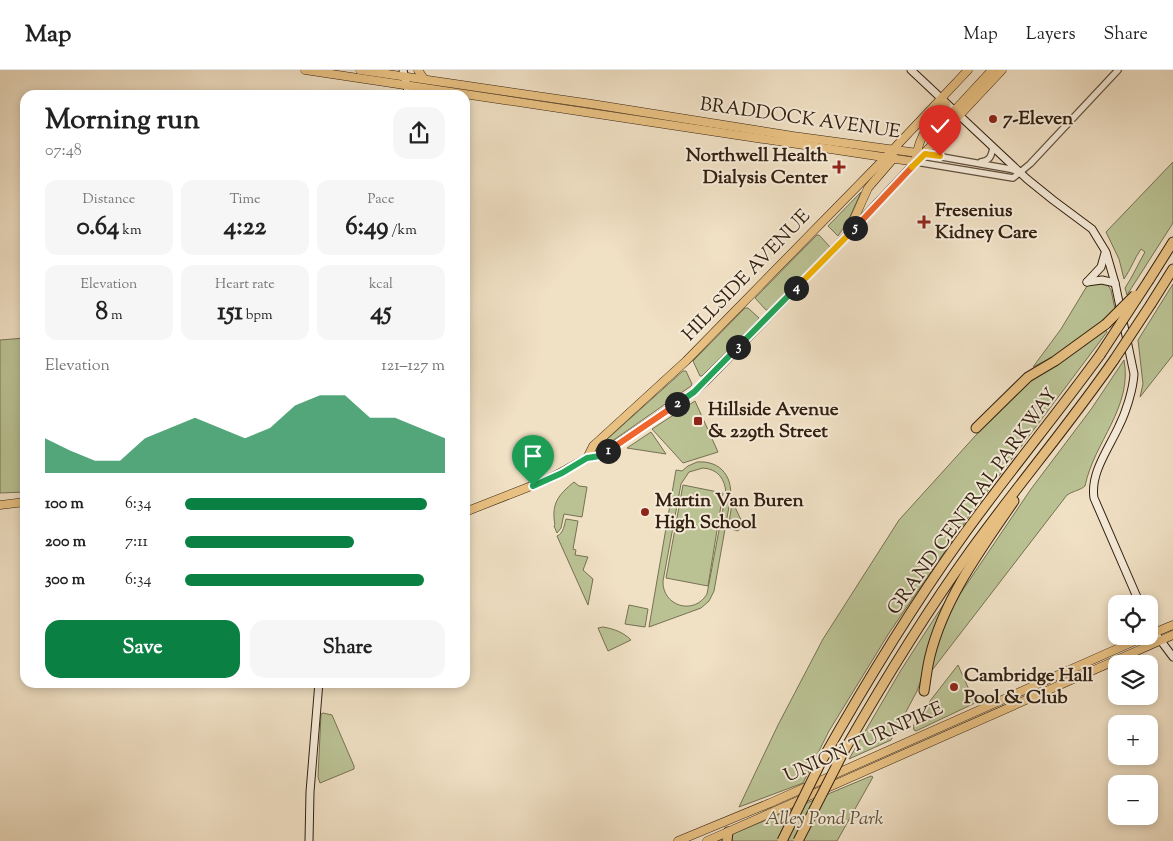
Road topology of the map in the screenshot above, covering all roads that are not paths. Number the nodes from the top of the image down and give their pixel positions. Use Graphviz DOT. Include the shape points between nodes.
graph roads {
  1 [pos="305,70"];
  2 [pos="360,70"];
  3 [pos="418,70"];
  4 [pos="911,70"];
  5 [pos="968,70"];
  6 [pos="992,70"];
  7 [pos="1002,70"];
  8 [pos="1118,70"];
  9 [pos="404,73"];
  10 [pos="424,79"];
  11 [pos="407,85"];
  12 [pos="408,90"];
  13 [pos="439,90"];
  14 [pos="470,95"];
  15 [pos="944,102"];
  16 [pos="592,104"];
  17 [pos="590,114"];
  18 [pos="956,114"];
  19 [pos="993,148"];
  20 [pos="894,149"];
  21 [pos="921,153"];
  22 [pos="889,159"];
  23 [pos="916,162"];
  24 [pos="974,162"];
  25 [pos="1021,172"];
  26 [pos="847,236"];
  27 [pos="1173,242"];
  28 [pos="1106,252"];
  29 [pos="1173,269"];
  30 [pos="1149,280"];
  31 [pos="1115,283"];
  32 [pos="1076,412"];
  33 [pos="976,428"];
  34 [pos="587,458"];
  35 [pos="20,502"];
  36 [pos="0,504"];
  37 [pos="470,510"];
  38 [pos="1136,595"];
  39 [pos="1173,625"];
  40 [pos="1158,632"];
  41 [pos="1173,635"];
  42 [pos="1160,640"];
  43 [pos="1127,645"];
  44 [pos="1173,657"];
  45 [pos="318,688"];
  46 [pos="924,690"];
  47 [pos="727,836"];
  48 [pos="308,841"];
  49 [pos="678,841"];
  50 [pos="707,841"];
  51 [pos="782,841"];
  52 [pos="798,841"];
  1 -- 11 [label="main road, BRADDOCK AVENUE"];
  2 -- 9 [label="main road, BRADDOCK AVENUE"];
  3 -- 10 [label="main road"];
  4 -- 15 [label="main road"];
  5 -- 15 [label="main road"];
  6 -- 18 [label="main road"];
  7 -- 18 [label="main road, HILLSIDE AVENUE"];
  8 -- 25 [label="street"];
  9 -- 10 [label="main road, BRADDOCK AVENUE"];
  9 -- 11 [label="main road"];
  10 -- 16 [label="main road, BRADDOCK AVENUE"];
  11 -- 12 [label="main road"];
  11 -- 13 [label="main road, BRADDOCK AVENUE"];
  14 -- 17 [label="main road, BRADDOCK AVENUE"];
  15 -- 18 [label="main road"];
  15 -- 20 [label="main road"];
  15 -- 21 [label="main road" via="923,132"];
  16 -- 17 [label="main road"];
  16 -- 20 [label="main road, BRADDOCK AVENUE"];
  17 -- 22 [label="main road, BRADDOCK AVENUE"];
  18 -- 19 [label="main road"];
  18 -- 21 [label="main road, HILLSIDE AVENUE"];
  19 -- 24 [label="street" via="989,160"];
  19 -- 25 [label="main road"];
  20 -- 21 [label="main road, BRADDOCK AVENUE"];
  20 -- 22 [label="main road"];
  21 -- 23 [label="main road, HILLSIDE AVENUE"];
  21 -- 24 [label="street, BRADDOCK AVENUE"];
  22 -- 23 [label="main road, BRADDOCK AVENUE"];
  22 -- 26 [label="main road" via="868,188"];
  22 -- 34 [label="main road, HILLSIDE AVENUE" via="686,361 594,446"];
  23 -- 25 [label="street, BRADDOCK AVENUE" via="1013,178"];
  23 -- 26 [label="main road, HILLSIDE AVENUE"];
  24 -- 25 [label="street, BRADDOCK AVENUE"];
  25 -- 28 [label="main road" via="1092,229"];
  26 -- 34 [label="main road, HILLSIDE AVENUE" via="694,392 600,456"];
  27 -- 30 [label="highway, GRAND CENTRAL PARKWAY"];
  28 -- 31 [label="main road"];
  28 -- 31 [label="main road" via="1101,267 1087,282 1102,280"];
  29 -- 32 [label="highway, GRAND CENTRAL PARKWAY, bridge"];
  30 -- 33 [label="highway, bridge" via="1106,324 1028,377"];
  30 -- 51 [label="highway, GRAND CENTRAL PARKWAY, bridge" via="1100,356 940,568 877,664 821,762"];
  31 -- 38 [label="main road" via="1134,374 1133,388 1121,423 1094,479 1093,493"];
  32 -- 46 [label="highway" via="993,531 950,603 930,656"];
  32 -- 52 [label="highway, GRAND CENTRAL PARKWAY, bridge" via="943,590 845,749"];
  34 -- 37 [label="main road, HILLSIDE AVENUE" via="549,479"];
  35 -- 36 [label="main road"];
  39 -- 40 [label="main road, UNION TURNPIKE"];
  41 -- 42 [label="main road, UNION TURNPIKE"];
  42 -- 44 [label="main road"];
  42 -- 47 [label="main road, UNION TURNPIKE"];
  43 -- 49 [label="main road, UNION TURNPIKE"];
  45 -- 48 [label="main road"];
  47 -- 50 [label="main road, UNION TURNPIKE"];
}
